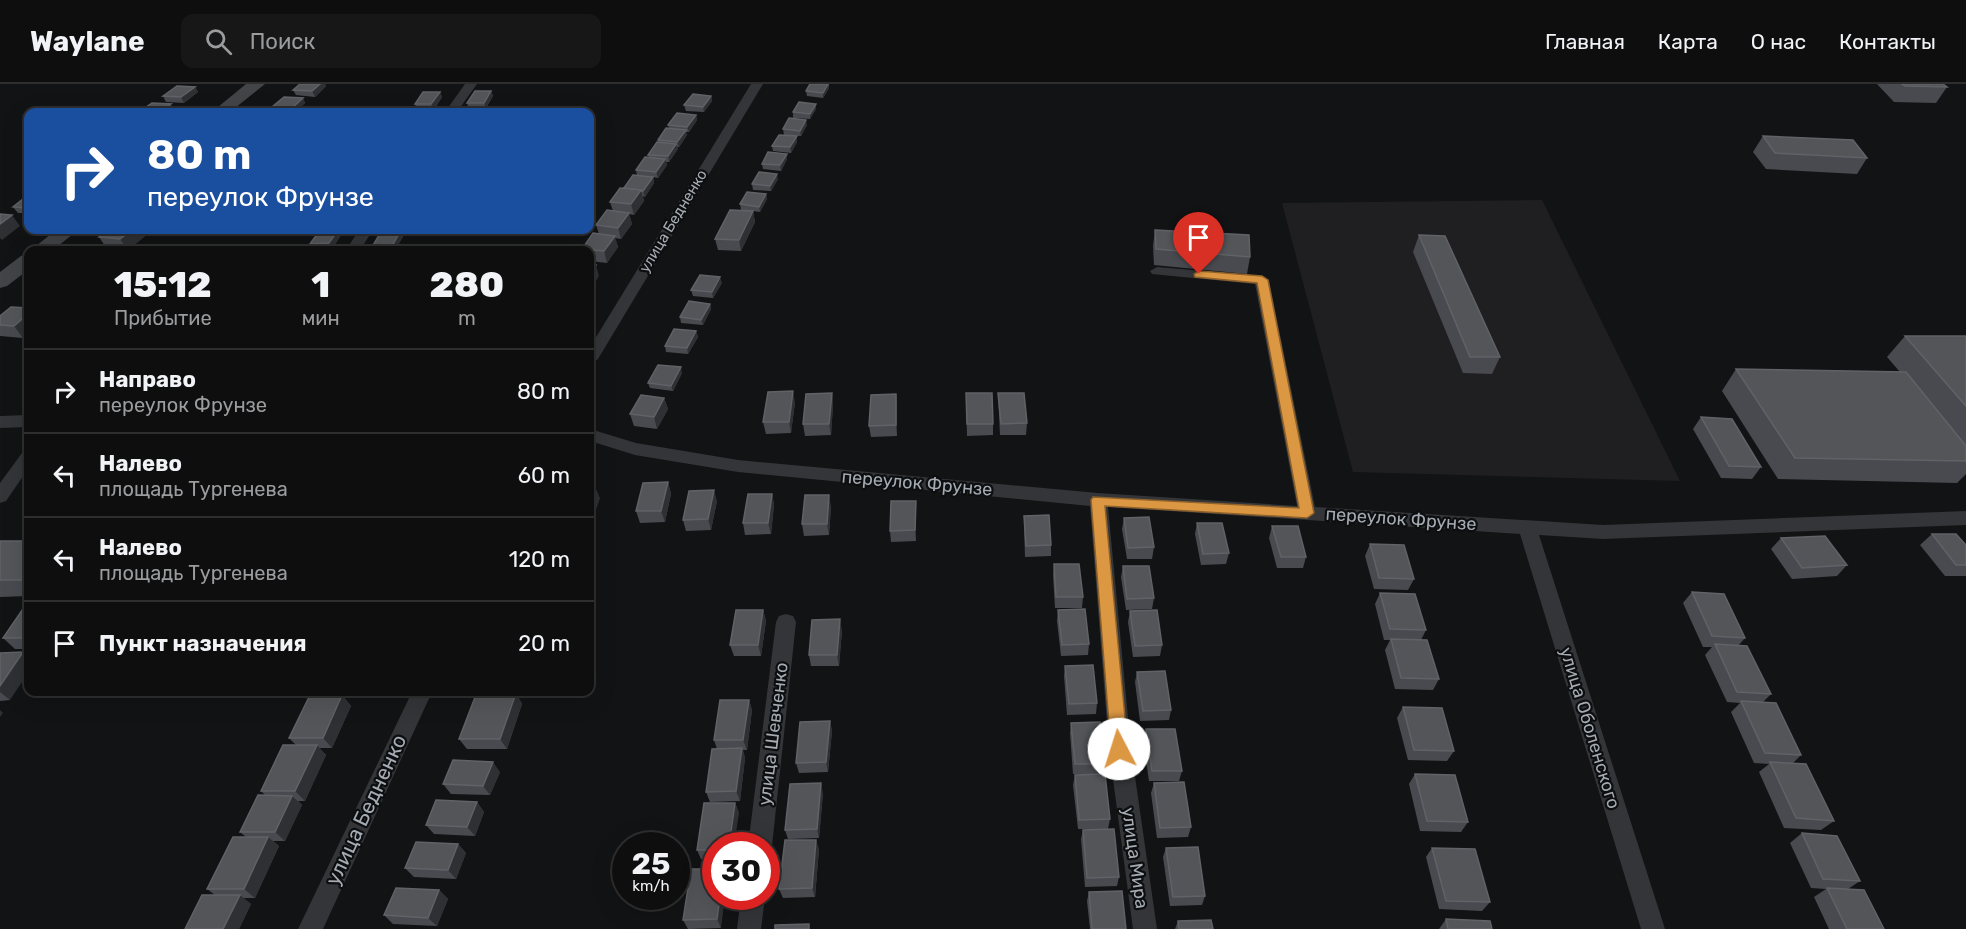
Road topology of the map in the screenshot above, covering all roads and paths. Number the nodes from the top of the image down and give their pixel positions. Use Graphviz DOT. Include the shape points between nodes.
graph roads {
  1 [pos="257,84"];
  2 [pos="471,84"];
  3 [pos="757,84"];
  4 [pos="225,108"];
  5 [pos="454,108"];
  6 [pos="62,234"];
  7 [pos="46,246"];
  8 [pos="24,263"];
  9 [pos="1157,271"];
  10 [pos="0,282"];
  11 [pos="594,352"];
  12 [pos="0,422"];
  13 [pos="24,422"];
  14 [pos="594,436"];
  15 [pos="24,463"];
  16 [pos="0,496"];
  17 [pos="1098,500"];
  18 [pos="1307,513"];
  19 [pos="1966,518"];
  20 [pos="1527,527"];
  21 [pos="786,622"];
  22 [pos="420,696"];
  23 [pos="762,832"];
  24 [pos="751,910"];
  25 [pos="310,929"];
  26 [pos="749,929"];
  27 [pos="1145,929"];
  28 [pos="1653,929"];
  1 -- 4 [label="main road"];
  2 -- 5 [label="street"];
  3 -- 11 [label="street, улица Бедненко"];
  6 -- 7 [label="main road"];
  8 -- 10 [label="main road"];
  9 -- 18 [label="street" via="1262,280"];
  12 -- 13 [label="street"];
  14 -- 17 [label="street, переулок Фрунзе" via="635,449 738,466"];
  15 -- 16 [label="street"];
  17 -- 18 [label="street, переулок Фрунзе"];
  17 -- 27 [label="street, улица Мира" via="1119,749"];
  18 -- 20 [label="street, переулок Фрунзе"];
  19 -- 20 [label="street, переулок Фрунзе" via="1603,532"];
  20 -- 28 [label="street, улица Оболенского"];
  21 -- 23 [label="street, улица Шевченко"];
  22 -- 25 [label="street, улица Бедненко"];
  24 -- 26 [label="street"];
}
